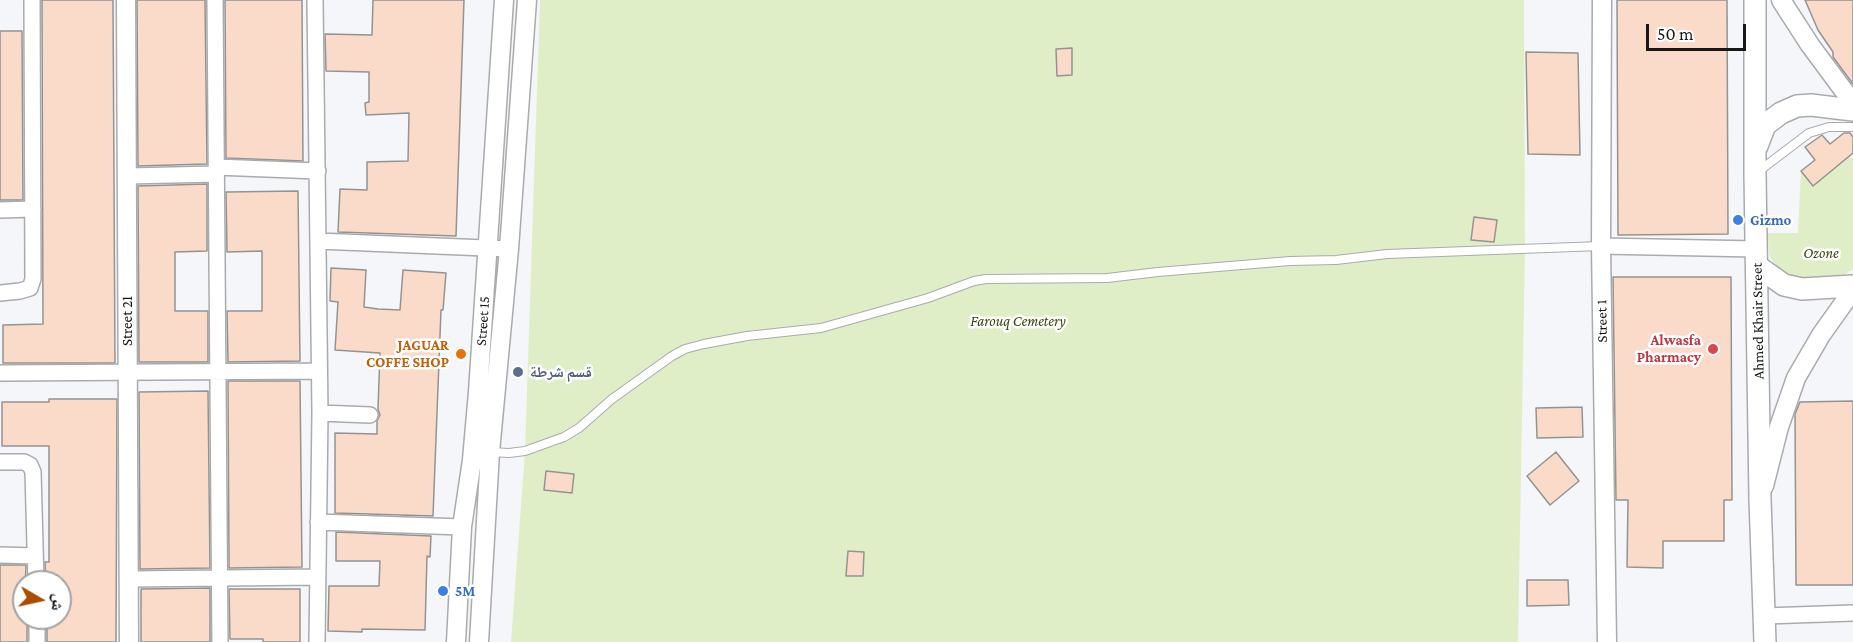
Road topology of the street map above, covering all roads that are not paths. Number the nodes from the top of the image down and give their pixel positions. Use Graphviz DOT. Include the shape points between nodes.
graph roads {
  1 [pos="32,0"];
  2 [pos="126,0"];
  3 [pos="215,0"];
  4 [pos="315,0"];
  5 [pos="504,0"];
  6 [pos="527,0"];
  7 [pos="1602,0"];
  8 [pos="1755,0"];
  9 [pos="1781,0"];
  10 [pos="1853,103"];
  11 [pos="1853,110"];
  12 [pos="1853,127"];
  13 [pos="1755,168"];
  14 [pos="216,171"];
  15 [pos="318,171"];
  16 [pos="128,176"];
  17 [pos="33,209"];
  18 [pos="0,210"];
  19 [pos="318,241"];
  20 [pos="1601,246"];
  21 [pos="489,248"];
  22 [pos="508,249"];
  23 [pos="1757,258"];
  24 [pos="1853,288"];
  25 [pos="0,293"];
  26 [pos="320,371"];
  27 [pos="218,372"];
  28 [pos="0,373"];
  29 [pos="127,373"];
  30 [pos="320,413"];
  31 [pos="370,415"];
  32 [pos="490,452"];
  33 [pos="0,462"];
  34 [pos="1760,500"];
  35 [pos="318,522"];
  36 [pos="462,527"];
  37 [pos="0,555"];
  38 [pos="35,556"];
  39 [pos="36,570"];
  40 [pos="316,577"];
  41 [pos="220,578"];
  42 [pos="129,579"];
  43 [pos="1853,613"];
  44 [pos="1765,616"];
  45 [pos="129,642"];
  46 [pos="220,642"];
  47 [pos="317,642"];
  48 [pos="456,642"];
  49 [pos="479,642"];
  50 [pos="1607,642"];
  51 [pos="1765,642"];
  1 -- 17 [label="street"];
  2 -- 16 [label="street, Street 21"];
  3 -- 14 [label="street"];
  4 -- 15 [label="street"];
  5 -- 21 [label="street, Street 15"];
  6 -- 22 [label="street, Street 15"];
  7 -- 20 [label="street, Street 1"];
  8 -- 13 [label="main road, Ahmed Khair Street"];
  9 -- 10 [label="street"];
  11 -- 13 [label="main road" via="1811,105 1781,113 1760,134"];
  12 -- 13 [label="lane" via="1829,127 1809,133"];
  13 -- 23 [label="main road, Ahmed Khair Street"];
  14 -- 15 [label="street"];
  14 -- 16 [label="street"];
  14 -- 27 [label="street"];
  15 -- 19 [label="street"];
  16 -- 29 [label="street, Street 21"];
  17 -- 18 [label="street"];
  17 -- 25 [label="street" via="30,288"];
  19 -- 21 [label="street"];
  19 -- 26 [label="street"];
  20 -- 23 [label="street"];
  20 -- 32 [label="lane" via="1387,254 1107,278 974,281 821,328 747,336 686,349 564,437 525,451"];
  20 -- 50 [label="street, Street 1"];
  21 -- 22 [label="street"];
  21 -- 36 [label="street, Street 15" via="474,438"];
  22 -- 32 [label="street, Street 15"];
  23 -- 24 [label="main road" via="1784,285 1802,289"];
  23 -- 34 [label="main road, Ahmed Khair Street"];
  24 -- 34 [label="street" via="1796,378"];
  26 -- 27 [label="street"];
  26 -- 30 [label="street"];
  27 -- 29 [label="street"];
  27 -- 41 [label="street"];
  28 -- 29 [label="street"];
  29 -- 42 [label="street, Street 21"];
  30 -- 31 [label="street"];
  30 -- 35 [label="street"];
  32 -- 49 [label="street, Street 15"];
  33 -- 38 [label="street" via="24,462 33,471"];
  34 -- 44 [label="main road, Ahmed Khair Street"];
  35 -- 36 [label="street"];
  35 -- 40 [label="street"];
  36 -- 48 [label="street, Street 15"];
  37 -- 38 [label="street"];
  38 -- 39 [label="street"];
  40 -- 41 [label="street"];
  40 -- 47 [label="street"];
  41 -- 42 [label="street"];
  41 -- 46 [label="street"];
  42 -- 45 [label="street, Street 21"];
  43 -- 44 [label="street"];
  44 -- 51 [label="main road, Ahmed Khair Street"];
}
